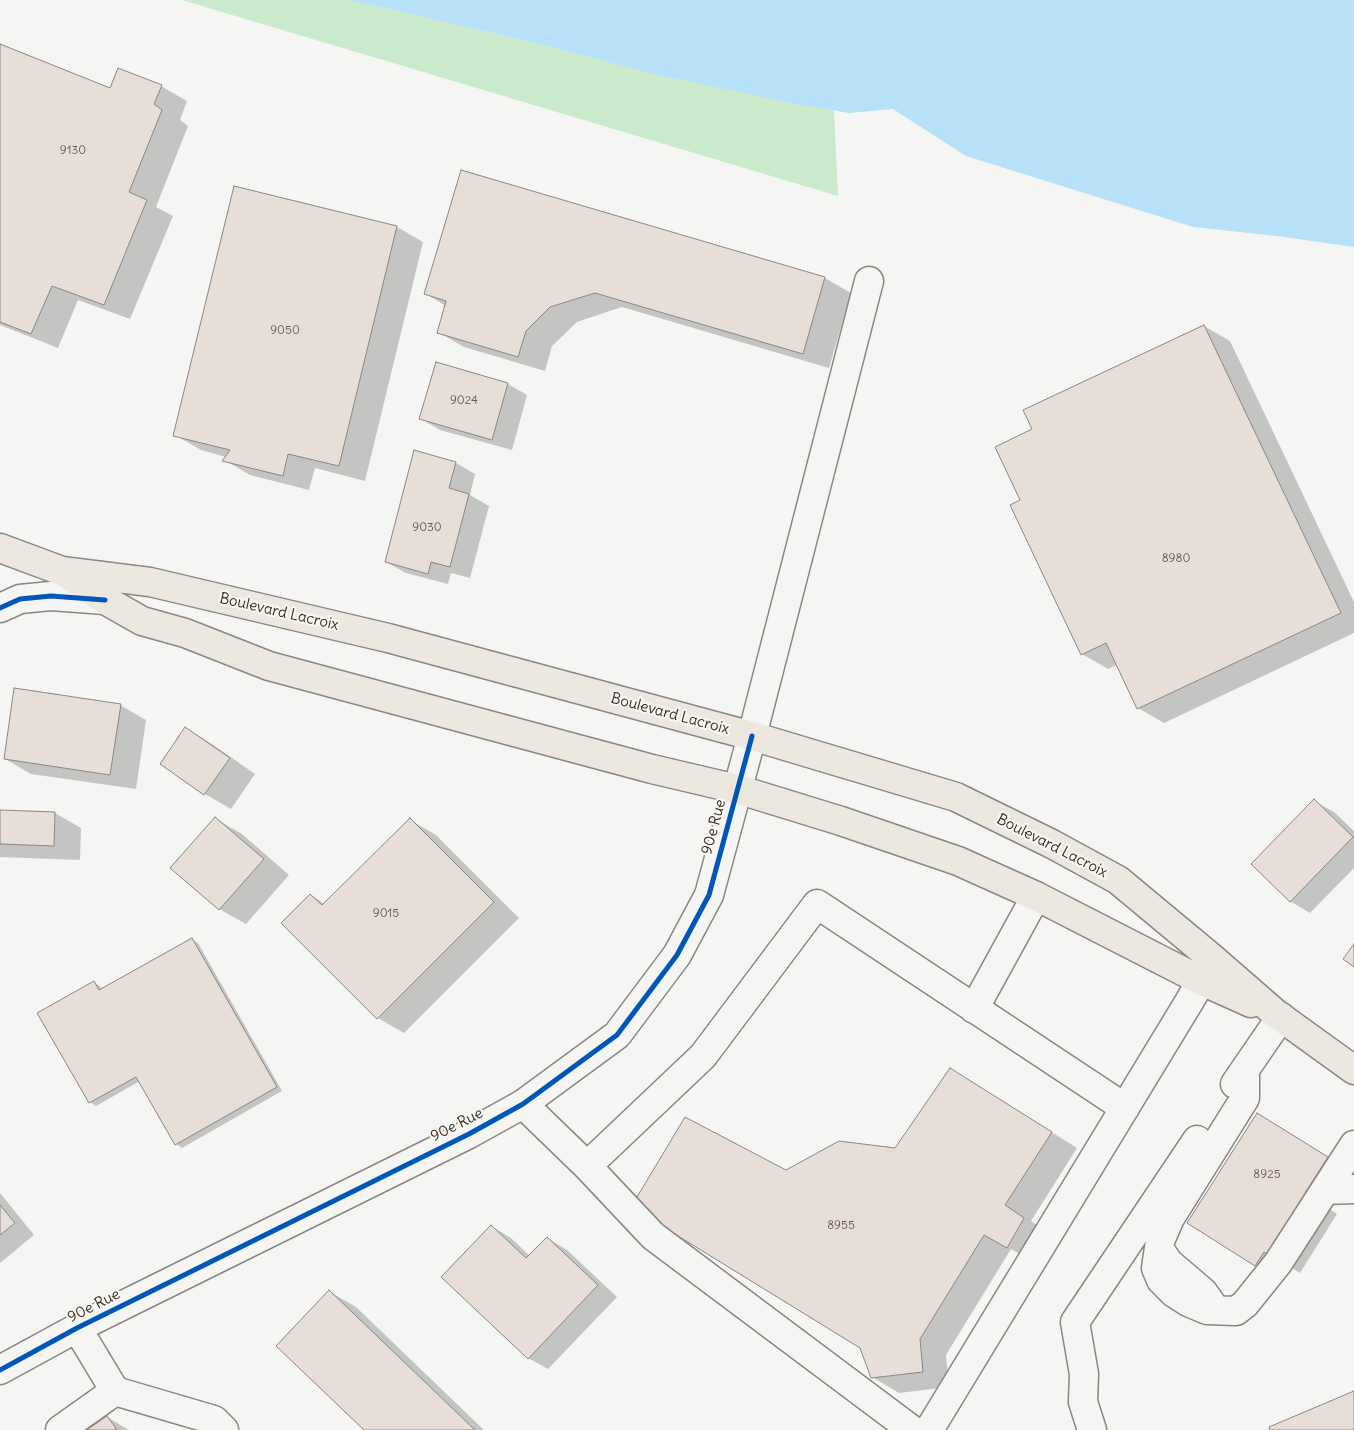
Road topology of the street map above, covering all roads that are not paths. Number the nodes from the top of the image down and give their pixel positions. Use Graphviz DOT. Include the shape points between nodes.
graph roads {
  1 [pos="869,281"];
  2 [pos="0,548"];
  3 [pos="62,571"];
  4 [pos="105,600"];
  5 [pos="0,608"];
  6 [pos="752,736"];
  7 [pos="737,789"];
  8 [pos="1036,896"];
  9 [pos="1208,970"];
  10 [pos="974,1009"];
  11 [pos="1278,1015"];
  12 [pos="1245,1070"];
  13 [pos="1354,1070"];
  14 [pos="523,1104"];
  15 [pos="1125,1108"];
  16 [pos="1354,1146"];
  17 [pos="587,1166"];
  18 [pos="1354,1189"];
  19 [pos="1325,1190"];
  20 [pos="77,1328"];
  21 [pos="0,1370"];
  22 [pos="115,1391"];
  23 [pos="60,1430"];
  24 [pos="224,1430"];
  25 [pos="912,1430"];
  26 [pos="930,1430"];
  27 [pos="1092,1430"];
  1 -- 6 [label="street, 90e Rue"];
  2 -- 3 [label="main road, Boulevard Lacroix"];
  3 -- 4 [label="main road, Boulevard Lacroix"];
  3 -- 6 [label="main road, Boulevard Lacroix" via="150,582 278,612"];
  4 -- 5 [label="street" via="51,596 20,599"];
  4 -- 7 [label="main road, Boulevard Lacroix" via="142,621 185,633 269,666"];
  6 -- 7 [label="street, 90e Rue"];
  6 -- 9 [label="main road, Boulevard Lacroix" via="956,797 1052,844 1118,880"];
  7 -- 8 [label="main road, Boulevard Lacroix" via="958,861"];
  7 -- 14 [label="street, 90e Rue" via="709,895 677,955 617,1035"];
  8 -- 9 [label="main road, Boulevard Lacroix"];
  8 -- 10 [label="street"];
  9 -- 11 [label="main road, Boulevard Lacroix"];
  9 -- 15 [label="street"];
  10 -- 15 [label="street"];
  10 -- 17 [label="street" via="816,904 703,1056"];
  11 -- 12 [label="street"];
  11 -- 13 [label="main road, Boulevard Lacroix"];
  12 -- 19 [label="street" via="1245,1098 1170,1218 1160,1241 1156,1268 1161,1280 1188,1302 1207,1310 1236,1310 1246,1304 1278,1263"];
  12 -- 27 [label="street" via="1075,1322 1084,1374 1083,1402"];
  14 -- 17 [label="street"];
  14 -- 20 [label="street, 90e Rue" via="469,1134"];
  15 -- 26 [label="street"];
  16 -- 19 [label="street"];
  17 -- 25 [label="street" via="653,1236"];
  18 -- 19 [label="street"];
  20 -- 21 [label="street, 90e Rue"];
  20 -- 22 [label="street"];
  22 -- 23 [label="street"];
  22 -- 24 [label="street" via="214,1420"];
}
